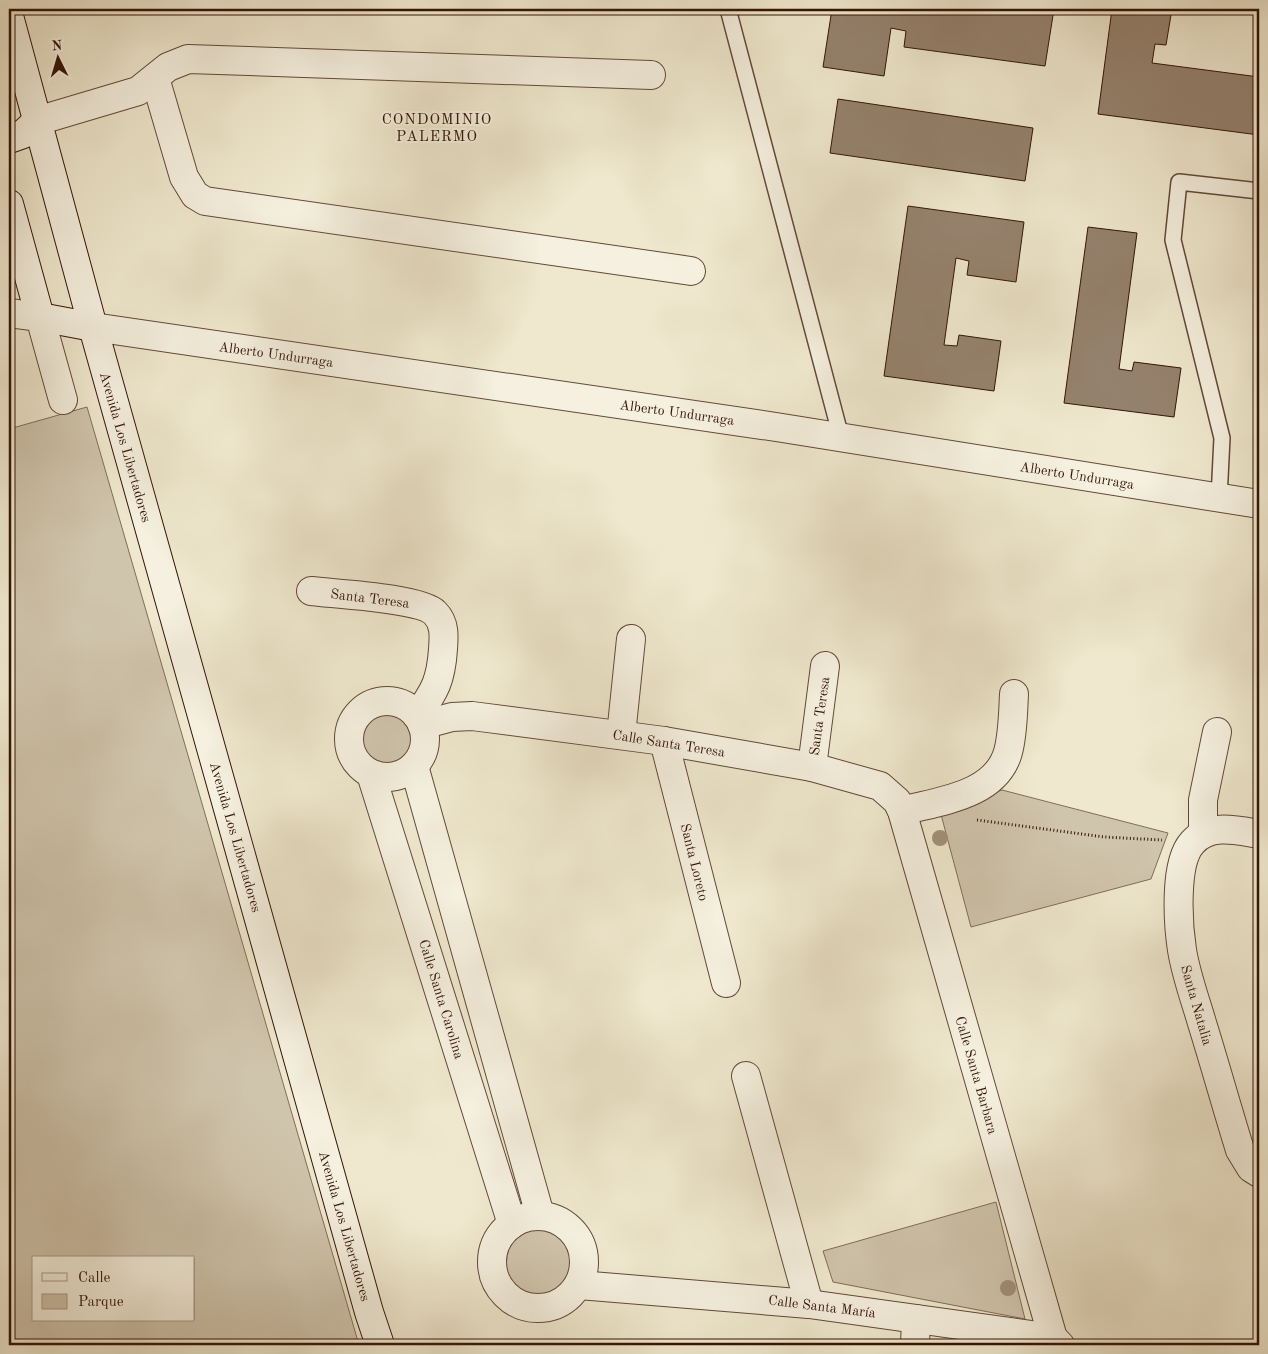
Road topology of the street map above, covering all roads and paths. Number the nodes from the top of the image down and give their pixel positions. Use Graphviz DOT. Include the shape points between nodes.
graph roads {
  1 [pos="728,9"];
  2 [pos="9,16"];
  3 [pos="651,76"];
  4 [pos="155,78"];
  5 [pos="37,121"];
  6 [pos="9,139"];
  7 [pos="1259,191"];
  8 [pos="9,204"];
  9 [pos="691,271"];
  10 [pos="9,313"];
  11 [pos="40,317"];
  12 [pos="93,327"];
  13 [pos="63,400"];
  14 [pos="841,437"];
  15 [pos="1218,498"];
  16 [pos="1259,504"];
  17 [pos="311,591"];
  18 [pos="631,639"];
  19 [pos="825,666"];
  20 [pos="1014,694"];
  21 [pos="420,720"];
  22 [pos="1217,732"];
  23 [pos="622,735"];
  24 [pos="664,741"];
  25 [pos="414,766"];
  26 [pos="812,767"];
  27 [pos="371,774"];
  28 [pos="902,812"];
  29 [pos="968,819"];
  30 [pos="1259,834"];
  31 [pos="1198,838"];
  32 [pos="726,983"];
  33 [pos="746,1076"];
  34 [pos="1259,1173"];
  35 [pos="540,1215"];
  36 [pos="512,1224"];
  37 [pos="579,1285"];
  38 [pos="809,1304"];
  39 [pos="916,1319"];
  40 [pos="1057,1342"];
  41 [pos="380,1345"];
  42 [pos="915,1345"];
  1 -- 14 [label="lane"];
  2 -- 5 [label="street, Avenida Los Libertadores"];
  3 -- 4 [label="street" via="188,59 168,66"];
  4 -- 5 [label="street" via="138,92"];
  4 -- 9 [label="street" via="184,177 195,195 205,201"];
  5 -- 6 [label="street" via="24,134"];
  5 -- 12 [label="street, Avenida Los Libertadores"];
  7 -- 15 [label="lane" via="1179,182 1173,240 1222,438"];
  8 -- 11 [label="street"];
  10 -- 11 [label="street"];
  11 -- 12 [label="street"];
  11 -- 13 [label="street"];
  12 -- 14 [label="street, Alberto Undurraga"];
  12 -- 41 [label="street, Avenida Los Libertadores"];
  14 -- 15 [label="street, Alberto Undurraga"];
  15 -- 16 [label="street, Alberto Undurraga"];
  17 -- 21 [label="street, Santa Teresa" via="413,603 436,614 444,636 439,680"];
  18 -- 23 [label="street"];
  19 -- 26 [label="street, Santa Teresa"];
  20 -- 28 [label="street" via="1008,752 997,773 974,790"];
  21 -- 23 [label="street, Calle Santa Teresa" via="472,716"];
  21 -- 25 [label="street" via="425,746"];
  21 -- 27 [label="street" via="399,703 386,701 363,710 354,720 350,732 351,750 361,766"];
  22 -- 31 [label="street"];
  23 -- 24 [label="street, Calle Santa Teresa"];
  24 -- 26 [label="street, Calle Santa Teresa"];
  24 -- 32 [label="street, Santa Loreto"];
  25 -- 27 [label="street" via="394,776"];
  25 -- 35 [label="street"];
  26 -- 28 [label="street, Calle Santa Teresa" via="880,786 897,801"];
  27 -- 36 [label="street, Calle Santa Carolina"];
  28 -- 40 [label="street, Calle Santa Barbara"];
  29 -- 31 [label="path" via="1104,837"];
  30 -- 31 [label="street" via="1216,829"];
  31 -- 34 [label="street, Santa Natalia" via="1185,852 1179,891 1182,950 1240,1150 1245,1161"];
  33 -- 38 [label="street"];
  35 -- 36 [label="street"];
  35 -- 37 [label="street" via="556,1218 579,1239 584,1254 584,1270"];
  36 -- 37 [label="street" via="501,1234 494,1248 492,1263 502,1290 513,1301 527,1307 550,1306 570,1296"];
  37 -- 38 [label="street, Calle Santa María"];
  38 -- 39 [label="street, Calle Santa María"];
  39 -- 40 [label="street, Calle Santa María"];
  39 -- 42 [label="street"];
}
